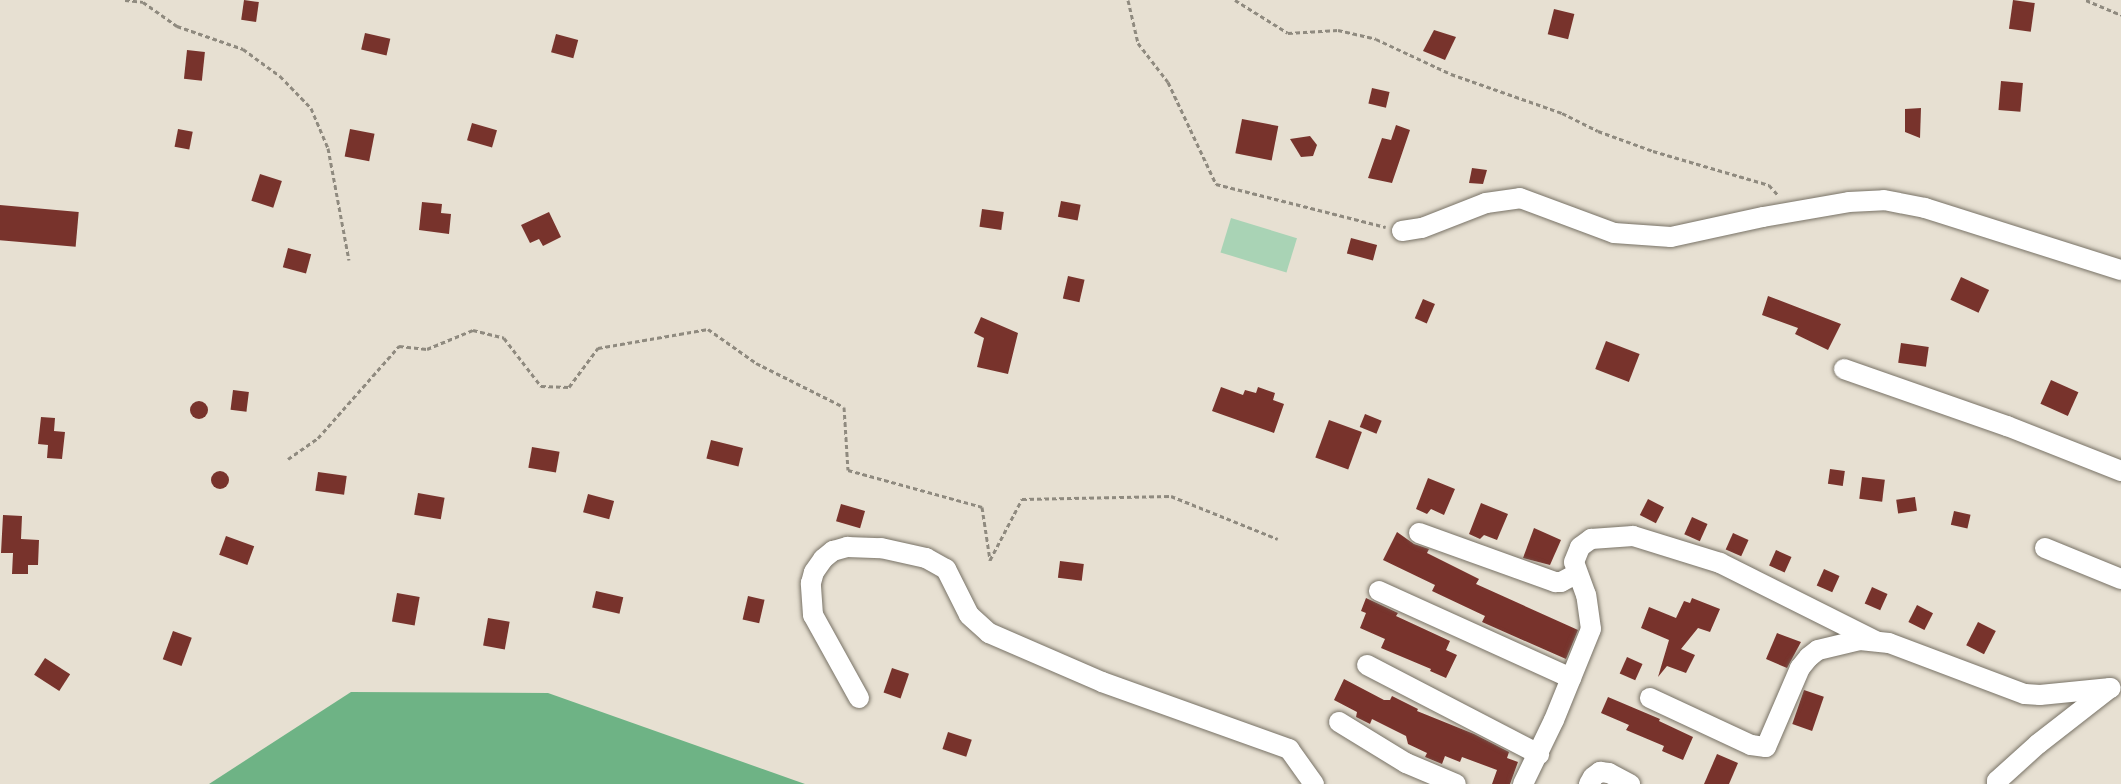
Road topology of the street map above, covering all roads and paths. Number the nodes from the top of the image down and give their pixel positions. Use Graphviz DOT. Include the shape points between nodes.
graph roads {
  1 [pos="125,0"];
  2 [pos="1128,0"];
  3 [pos="1235,0"];
  4 [pos="2086,0"];
  5 [pos="137,1"];
  6 [pos="2121,15"];
  7 [pos="1792,212"];
  8 [pos="1402,231"];
  9 [pos="349,260"];
  10 [pos="2121,270"];
  11 [pos="1844,369"];
  12 [pos="288,459"];
  13 [pos="2121,471"];
  14 [pos="1419,533"];
  15 [pos="1278,539"];
  16 [pos="2045,548"];
  17 [pos="1576,574"];
  18 [pos="2121,579"];
  19 [pos="1379,591"];
  20 [pos="1876,641"];
  21 [pos="1367,665"];
  22 [pos="1571,678"];
  23 [pos="2116,683"];
  24 [pos="859,698"];
  25 [pos="1650,698"];
  26 [pos="1339,722"];
  27 [pos="1539,754"];
  28 [pos="1992,783"];
  29 [pos="1314,784"];
  30 [pos="1456,784"];
  31 [pos="1522,784"];
  32 [pos="1589,784"];
  33 [pos="1630,784"];
  1 -- 5 [label="path"];
  2 -- 8 [label="path" via="1138,43 1168,82 1216,184"];
  3 -- 7 [label="path" via="1288,33 1338,30 1376,39 1451,74 1562,112 1598,131 1769,185"];
  4 -- 6 [label="path"];
  5 -- 9 [label="path" via="177,26 243,49 279,76 311,108 328,148"];
  7 -- 8 [label="street" via="1671,237 1614,233 1520,198 1486,203 1422,228"];
  7 -- 10 [label="street" via="1884,200 1925,208"];
  11 -- 13 [label="street"];
  12 -- 15 [label="path" via="318,438 399,346 427,350 473,330 504,338 541,386 569,387 598,348 708,329 756,363 844,407 848,470 982,507 990,560 1022,499 1171,496"];
  14 -- 17 [label="street" via="1555,582"];
  16 -- 18 [label="street"];
  17 -- 20 [label="street" via="1575,556 1591,539 1633,536 1720,563"];
  17 -- 22 [label="street" via="1592,623"];
  19 -- 22 [label="street"];
  20 -- 23 [label="street" via="1924,654 2025,694"];
  20 -- 25 [label="street" via="1860,640 1818,650 1809,657 1800,668 1766,747 1751,745"];
  21 -- 27 [label="street"];
  22 -- 27 [label="street"];
  23 -- 28 [label="street"];
  24 -- 29 [label="street" via="813,615 811,583 813,572 833,551 847,547 881,548 926,558 946,569 969,615 988,633 1102,682 1289,749"];
  26 -- 30 [label="street" via="1406,763"];
  27 -- 31 [label="street"];
  32 -- 33 [label="street" via="1600,772"];
}
